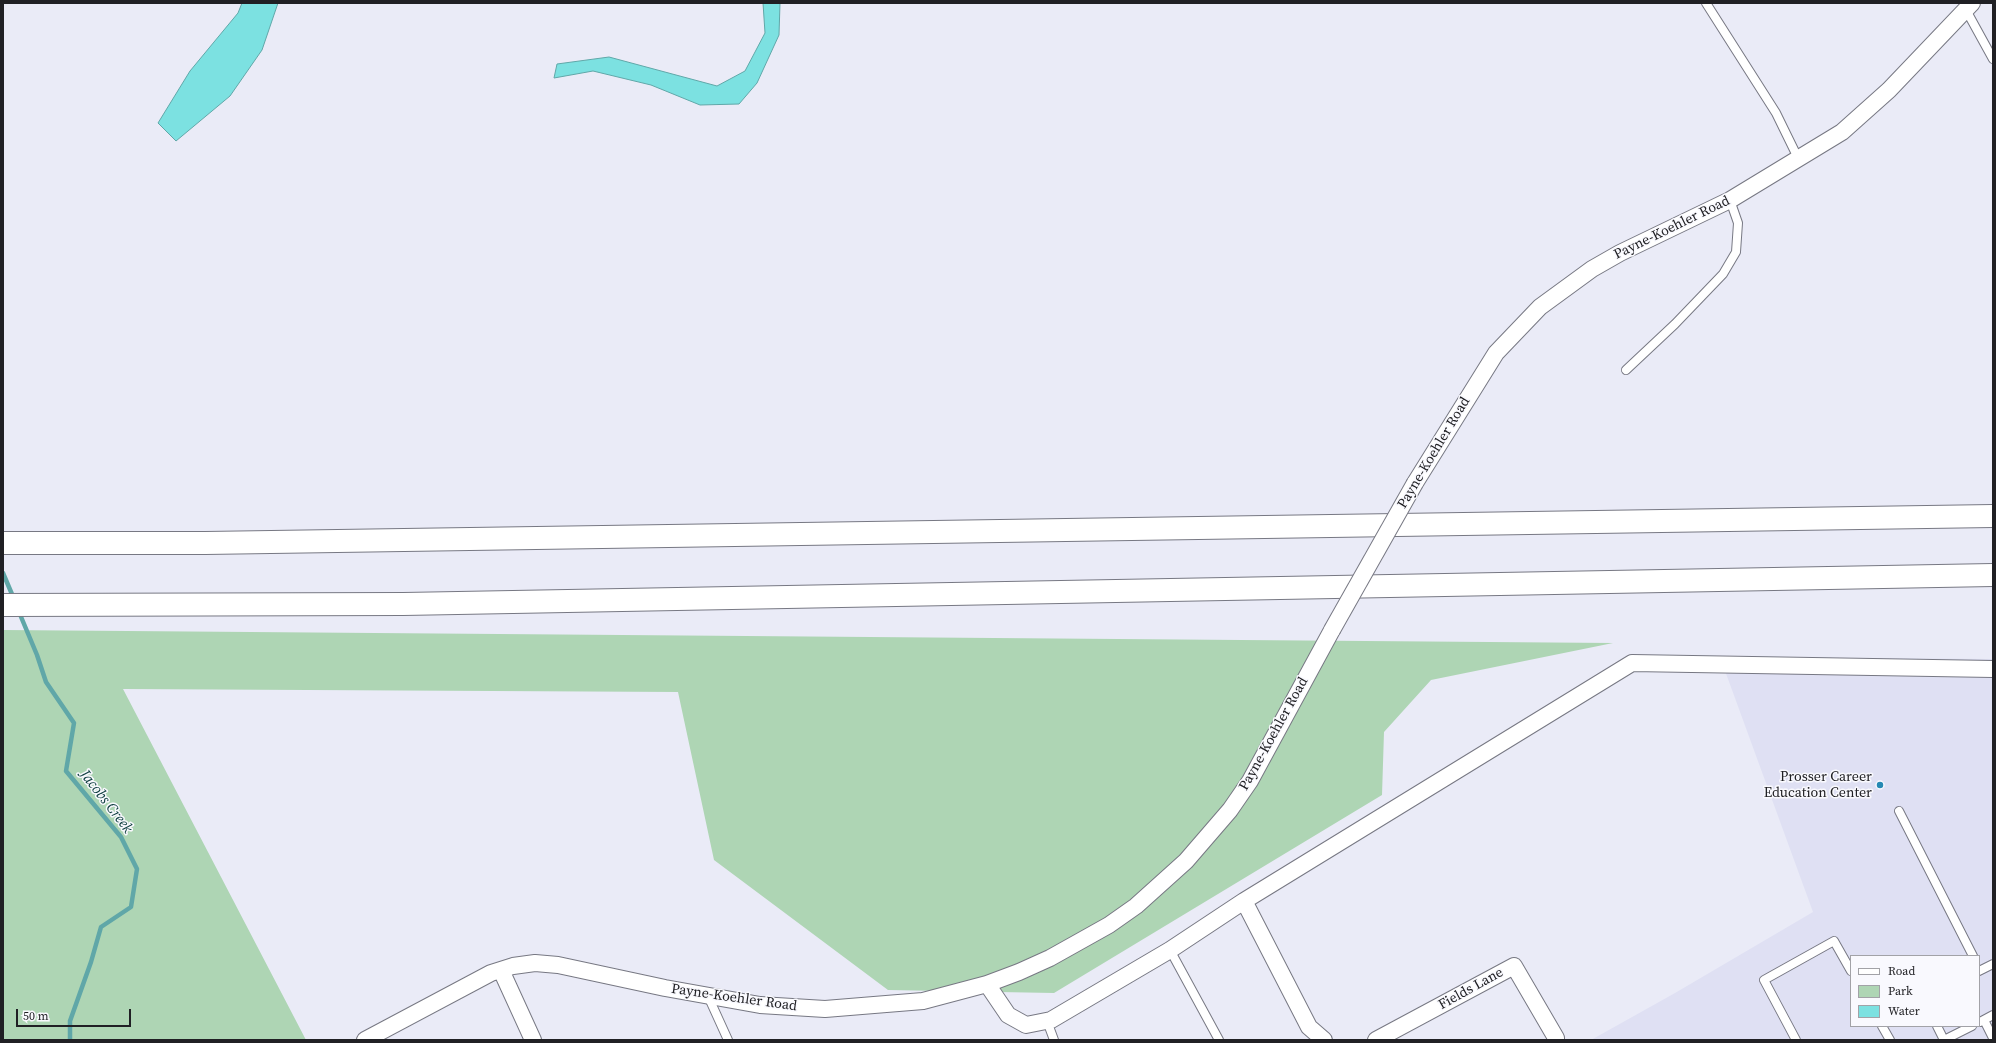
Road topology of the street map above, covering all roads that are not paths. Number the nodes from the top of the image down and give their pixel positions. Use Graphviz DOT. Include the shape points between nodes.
graph roads {
  1 [pos="1706,3"];
  2 [pos="1969,7"];
  3 [pos="1993,59"];
  4 [pos="1798,158"];
  5 [pos="1730,200"];
  6 [pos="1626,370"];
  7 [pos="1993,509"];
  8 [pos="1993,516"];
  9 [pos="1904,517"];
  10 [pos="3,543"];
  11 [pos="1993,575"];
  12 [pos="1753,580"];
  13 [pos="1993,586"];
  14 [pos="3,605"];
  15 [pos="1993,670"];
  16 [pos="1899,811"];
  17 [pos="1244,901"];
  18 [pos="1170,950"];
  19 [pos="1972,955"];
  20 [pos="1993,964"];
  21 [pos="1850,969"];
  22 [pos="501,970"];
  23 [pos="1980,970"];
  24 [pos="988,984"];
  25 [pos="708,996"];
  26 [pos="1993,1015"];
  27 [pos="1047,1021"];
  28 [pos="1981,1022"];
  29 [pos="1883,1027"];
  30 [pos="1937,1027"];
  31 [pos="1970,1027"];
  32 [pos="1993,1038"];
  33 [pos="1557,1039"];
  34 [pos="365,1040"];
  35 [pos="533,1040"];
  36 [pos="728,1040"];
  37 [pos="1054,1040"];
  38 [pos="1219,1040"];
  39 [pos="1324,1040"];
  40 [pos="1376,1040"];
  41 [pos="1796,1040"];
  42 [pos="1890,1040"];
  43 [pos="1943,1040"];
  1 -- 4 [label="lane" via="1776,113"];
  2 -- 3 [label="lane"];
  2 -- 4 [label="street, Payne-Koehler Road" via="1912,68 1866,112 1842,132"];
  4 -- 5 [label="street, Payne-Koehler Road"];
  5 -- 6 [label="lane" via="1738,231 1736,252 1724,274"];
  5 -- 24 [label="street, Payne-Koehler Road, bridge" via="1592,269 1540,307 1496,353 1415,482 1250,781 1230,810 1186,861 1136,906 1109,925 1050,958"];
  7 -- 9 [label="highway"];
  8 -- 9 [label="highway"];
  9 -- 10 [label="highway" via="205,543"];
  11 -- 12 [label="highway"];
  12 -- 13 [label="highway"];
  12 -- 14 [label="highway" via="403,604"];
  15 -- 17 [label="street" via="1632,663"];
  16 -- 19 [label="lane"];
  17 -- 18 [label="street"];
  17 -- 39 [label="street" via="1309,1027"];
  18 -- 27 [label="street"];
  18 -- 38 [label="lane"];
  20 -- 23 [label="lane"];
  21 -- 41 [label="lane" via="1834,941 1764,980"];
  22 -- 25 [label="street, Payne-Koehler Road" via="535,963 558,965"];
  22 -- 34 [label="street, Payne-Koehler Road"];
  22 -- 35 [label="street"];
  24 -- 25 [label="street, Payne-Koehler Road" via="923,1001 825,1009 760,1005"];
  24 -- 27 [label="street" via="1008,1015 1026,1025"];
  25 -- 36 [label="lane"];
  26 -- 28 [label="lane"];
  27 -- 37 [label="lane"];
  28 -- 32 [label="lane"];
  29 -- 42 [label="lane"];
  30 -- 43 [label="lane"];
  31 -- 43 [label="lane"];
  33 -- 40 [label="street, Fields Lane" via="1514,966"];
}
